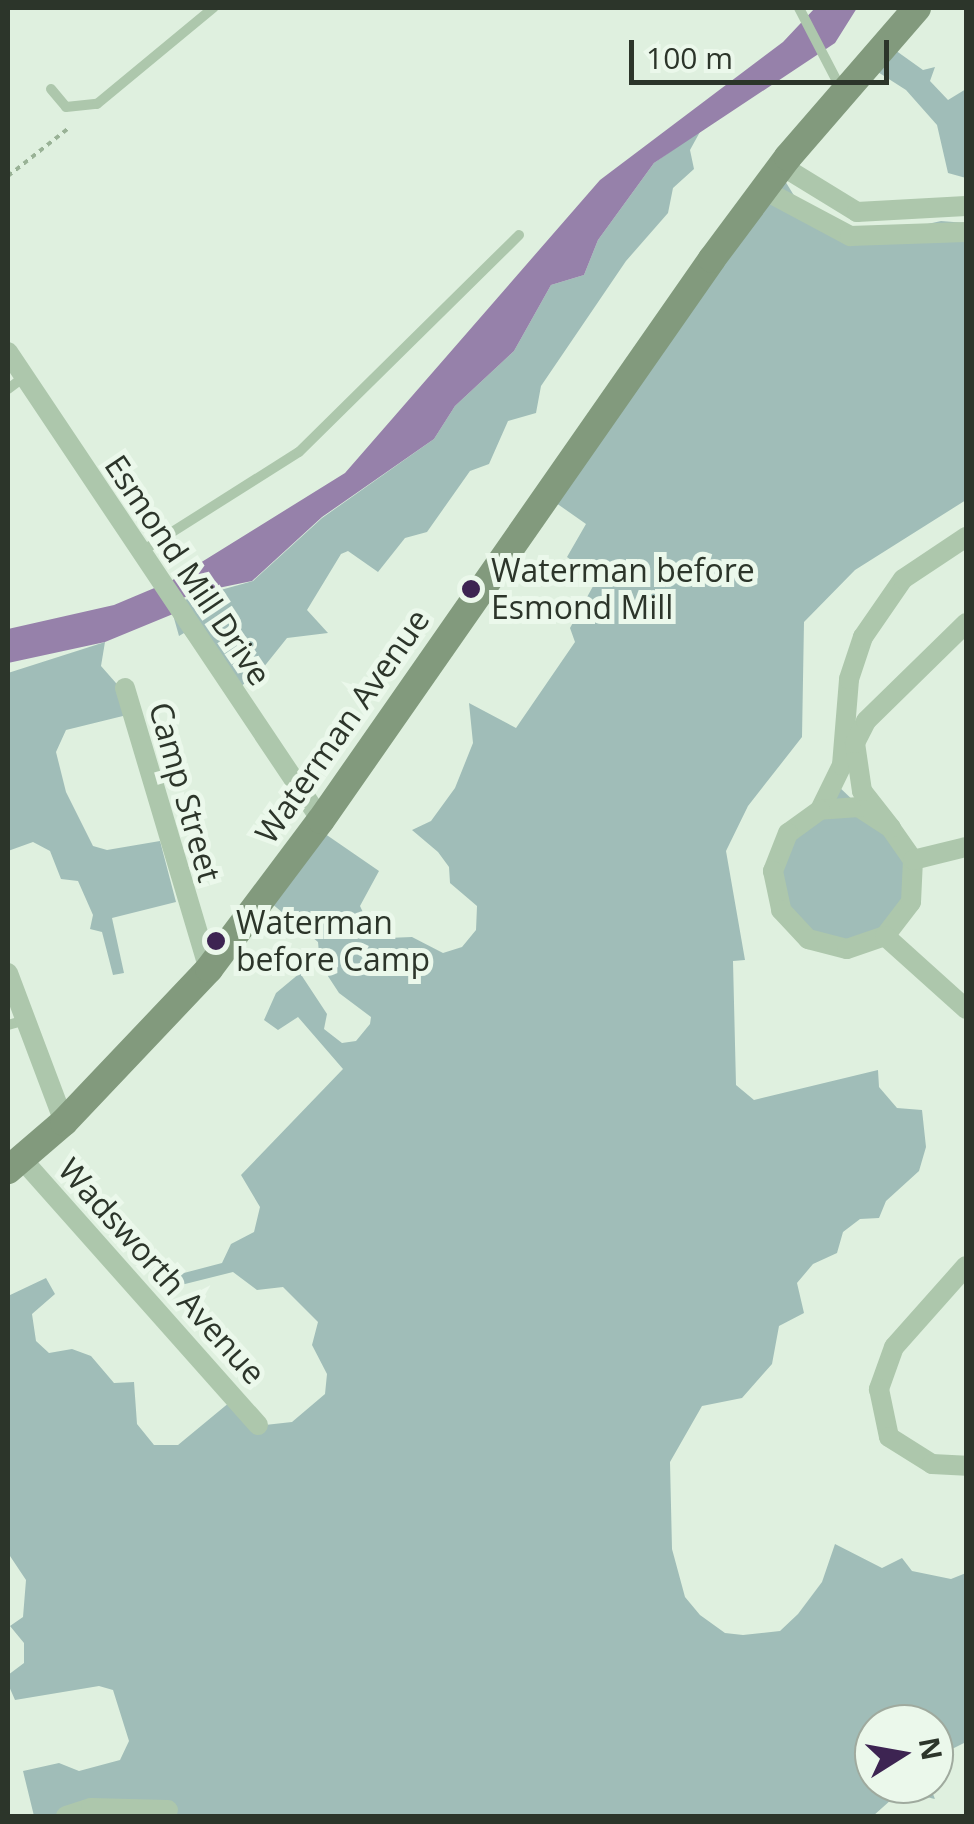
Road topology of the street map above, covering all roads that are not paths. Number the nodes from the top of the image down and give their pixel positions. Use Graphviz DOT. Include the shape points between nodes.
graph roads {
  1 [pos="213,8"];
  2 [pos="917,8"];
  3 [pos="800,12"];
  4 [pos="52,89"];
  5 [pos="843,94"];
  6 [pos="782,166"];
  7 [pos="764,190"];
  8 [pos="966,206"];
  9 [pos="966,232"];
  10 [pos="519,235"];
  11 [pos="8,352"];
  12 [pos="16,383"];
  13 [pos="966,537"];
  14 [pos="138,553"];
  15 [pos="966,622"];
  16 [pos="124,688"];
  17 [pos="820,810"];
  18 [pos="321,820"];
  19 [pos="891,828"];
  20 [pos="966,847"];
  21 [pos="913,860"];
  22 [pos="885,936"];
  23 [pos="209,969"];
  24 [pos="8,972"];
  25 [pos="966,1009"];
  26 [pos="15,1023"];
  27 [pos="64,1122"];
  28 [pos="14,1164"];
  29 [pos="966,1266"];
  30 [pos="258,1424"];
  31 [pos="966,1466"];
  32 [pos="168,1810"];
  33 [pos="66,1816"];
  1 -- 4 [label="lane" via="97,104 66,107"];
  2 -- 5 [label="main road, Waterman Avenue"];
  3 -- 5 [label="lane"];
  5 -- 6 [label="main road, Waterman Avenue"];
  6 -- 7 [label="main road, Waterman Avenue"];
  6 -- 8 [label="street" via="857,212"];
  7 -- 9 [label="street" via="850,236"];
  7 -- 18 [label="main road, Waterman Avenue"];
  10 -- 14 [label="lane" via="299,452"];
  11 -- 12 [label="street, Esmond Mill Drive"];
  12 -- 14 [label="street, Esmond Mill Drive"];
  13 -- 17 [label="street" via="903,579 863,638 849,680 842,765"];
  14 -- 18 [label="street, Esmond Mill Drive"];
  15 -- 19 [label="street" via="866,721 855,744 862,791"];
  16 -- 23 [label="street, Camp Street"];
  17 -- 19 [label="street" via="858,808"];
  17 -- 22 [label="street" via="788,834 778,858 773,871 780,910 808,939 847,949"];
  18 -- 23 [label="main road, Waterman Avenue"];
  19 -- 21 [label="street"];
  20 -- 21 [label="street"];
  21 -- 22 [label="street" via="910,902"];
  22 -- 25 [label="street"];
  23 -- 27 [label="main road, Waterman Avenue"];
  24 -- 26 [label="street"];
  26 -- 27 [label="street"];
  27 -- 28 [label="main road, Waterman Avenue"];
  28 -- 30 [label="street, Wadsworth Avenue"];
  29 -- 31 [label="street" via="894,1346 879,1389 889,1437 932,1464"];
  32 -- 33 [label="street" via="91,1808"];
}
